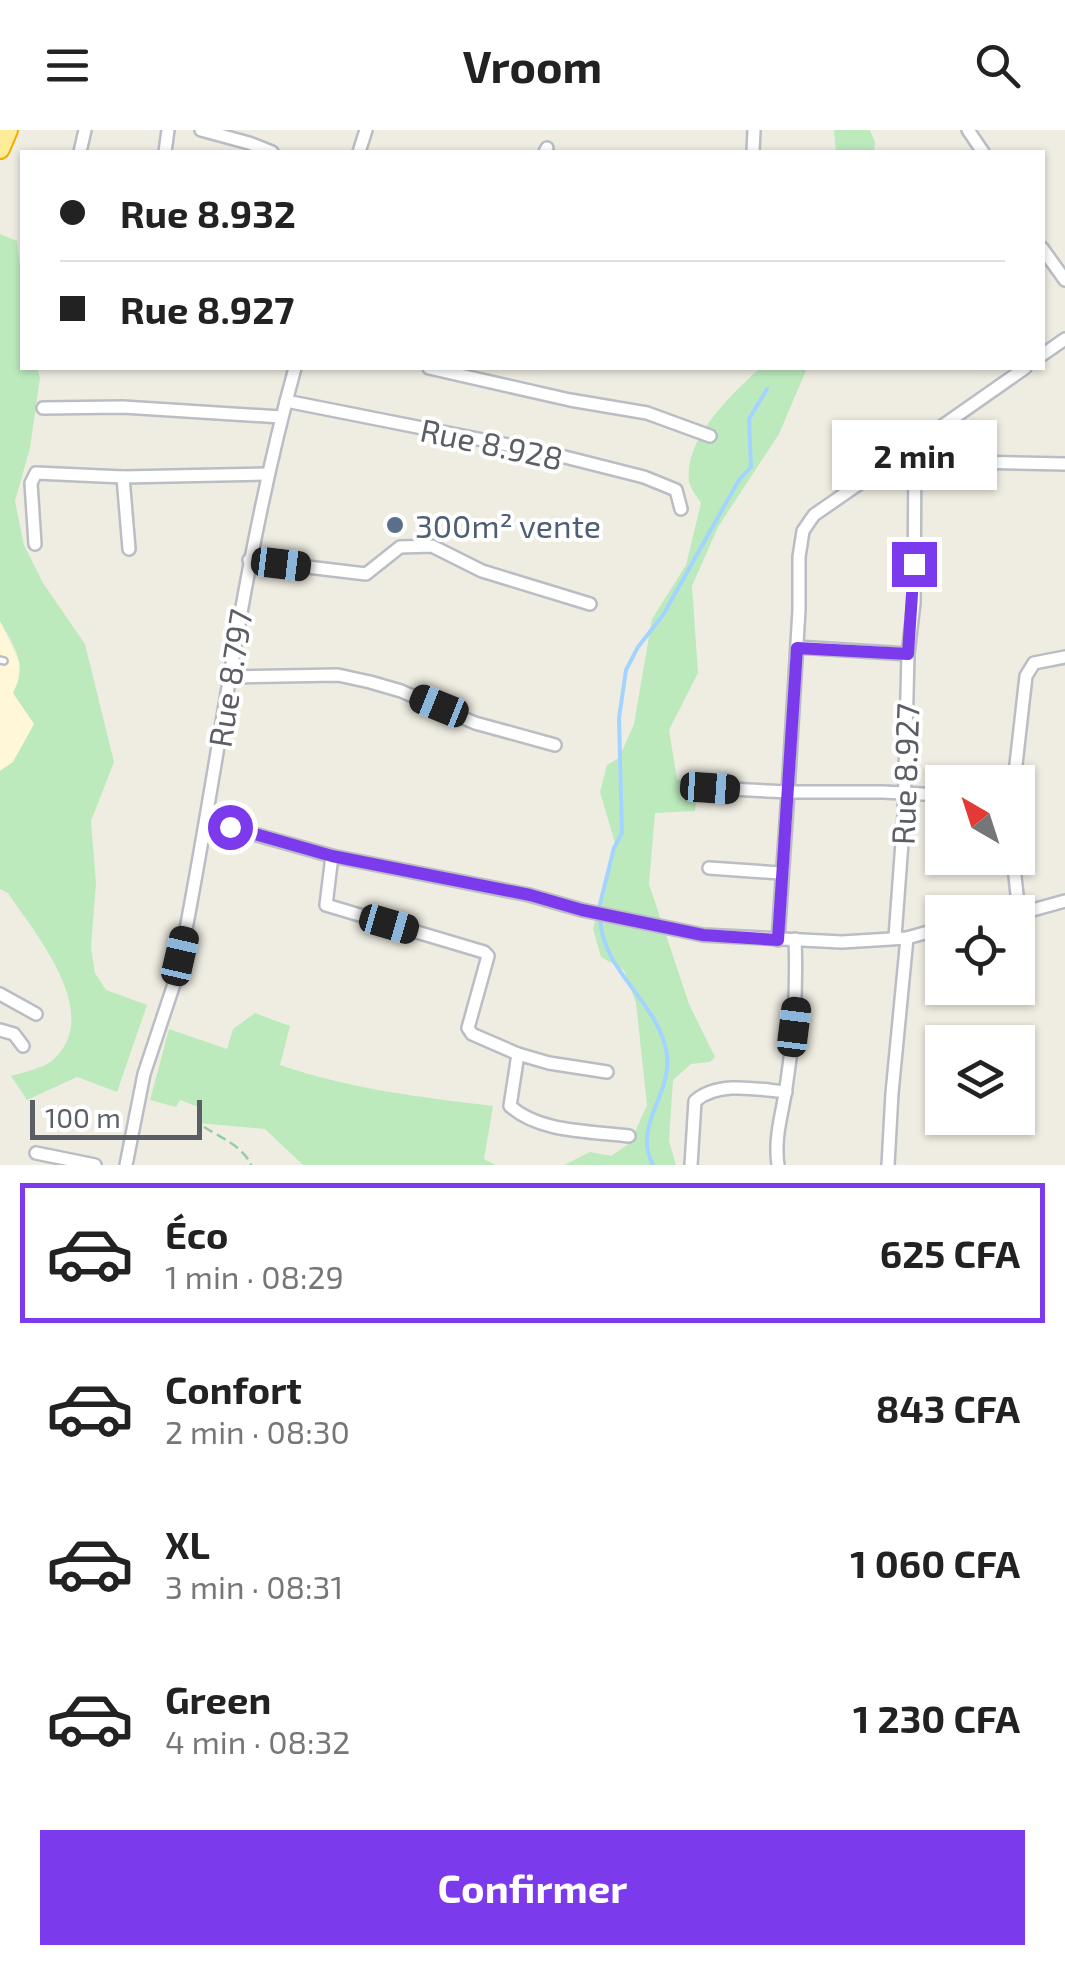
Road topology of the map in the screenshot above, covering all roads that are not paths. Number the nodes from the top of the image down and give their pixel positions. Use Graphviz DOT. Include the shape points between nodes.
graph roads {
  1 [pos="8,130"];
  2 [pos="201,130"];
  3 [pos="989,130"];
  4 [pos="972,135"];
  5 [pos="0,149"];
  6 [pos="266,150"];
  7 [pos="1045,252"];
  8 [pos="1065,280"];
  9 [pos="294,370"];
  10 [pos="438,370"];
  11 [pos="1022,370"];
  12 [pos="286,401"];
  13 [pos="43,408"];
  14 [pos="280,417"];
  15 [pos="710,436"];
  16 [pos="915,445"];
  17 [pos="916,461"];
  18 [pos="1065,464"];
  19 [pos="267,474"];
  20 [pos="122,477"];
  21 [pos="681,509"];
  22 [pos="34,544"];
  23 [pos="129,549"];
  24 [pos="249,560"];
  25 [pos="590,604"];
  26 [pos="797,648"];
  27 [pos="908,654"];
  28 [pos="1065,657"];
  29 [pos="228,677"];
  30 [pos="555,745"];
  31 [pos="1016,765"];
  32 [pos="710,788"];
  33 [pos="788,792"];
  34 [pos="905,793"];
  35 [pos="925,795"];
  36 [pos="207,821"];
  37 [pos="332,856"];
  38 [pos="709,868"];
  39 [pos="780,873"];
  40 [pos="1065,901"];
  41 [pos="1035,909"];
  42 [pos="925,932"];
  43 [pos="901,938"];
  44 [pos="795,939"];
  45 [pos="778,940"];
  46 [pos="0,994"];
  47 [pos="36,1014"];
  48 [pos="0,1030"];
  49 [pos="23,1046"];
  50 [pos="518,1054"];
  51 [pos="608,1072"];
  52 [pos="786,1092"];
  53 [pos="630,1136"];
  54 [pos="36,1153"];
  55 [pos="95,1165"];
  56 [pos="126,1165"];
  57 [pos="691,1165"];
  58 [pos="778,1165"];
  59 [pos="888,1165"];
  1 -- 5 [label="highway"];
  2 -- 6 [label="street"];
  3 -- 4 [label="street"];
  7 -- 8 [label="street"];
  9 -- 12 [label="street, Rue 8.797"];
  10 -- 15 [label="street" via="647,412"];
  11 -- 16 [label="street"];
  12 -- 14 [label="street, Rue 8.797"];
  12 -- 21 [label="street, Rue 8.928" via="644,477 676,490"];
  13 -- 14 [label="street"];
  14 -- 19 [label="street, Rue 8.797"];
  16 -- 17 [label="street, Rue 8.927"];
  16 -- 26 [label="street" via="806,524"];
  17 -- 18 [label="street"];
  17 -- 27 [label="street, Rue 8.927"];
  19 -- 20 [label="street"];
  19 -- 24 [label="street, Rue 8.797"];
  20 -- 22 [label="street" via="36,474"];
  20 -- 23 [label="street"];
  24 -- 25 [label="street" via="366,574 400,547 432,546 482,570"];
  24 -- 29 [label="street, Rue 8.797"];
  26 -- 27 [label="street"];
  26 -- 33 [label="street"];
  27 -- 34 [label="street, Rue 8.927"];
  28 -- 31 [label="street" via="1034,663 1026,676"];
  29 -- 30 [label="street" via="338,675"];
  29 -- 36 [label="street, Rue 8.797"];
  32 -- 33 [label="street"];
  33 -- 34 [label="street"];
  33 -- 39 [label="street"];
  34 -- 35 [label="street"];
  34 -- 43 [label="street, Rue 8.927"];
  36 -- 37 [label="street"];
  36 -- 56 [label="street, Rue 8.797" via="174,984 144,1074"];
  37 -- 45 [label="street" via="703,935"];
  37 -- 50 [label="street" via="326,906 484,952 468,1028"];
  38 -- 39 [label="street"];
  39 -- 45 [label="street"];
  40 -- 41 [label="street"];
  42 -- 43 [label="street"];
  43 -- 44 [label="street"];
  43 -- 59 [label="street, Rue 8.927"];
  44 -- 45 [label="street"];
  44 -- 52 [label="street" via="798,995"];
  46 -- 47 [label="street"];
  48 -- 49 [label="street"];
  50 -- 51 [label="street"];
  50 -- 53 [label="street" via="510,1096 515,1111 548,1125"];
  52 -- 57 [label="street" via="707,1090 695,1101"];
  52 -- 58 [label="street" via="774,1143"];
  54 -- 55 [label="street"];
}
